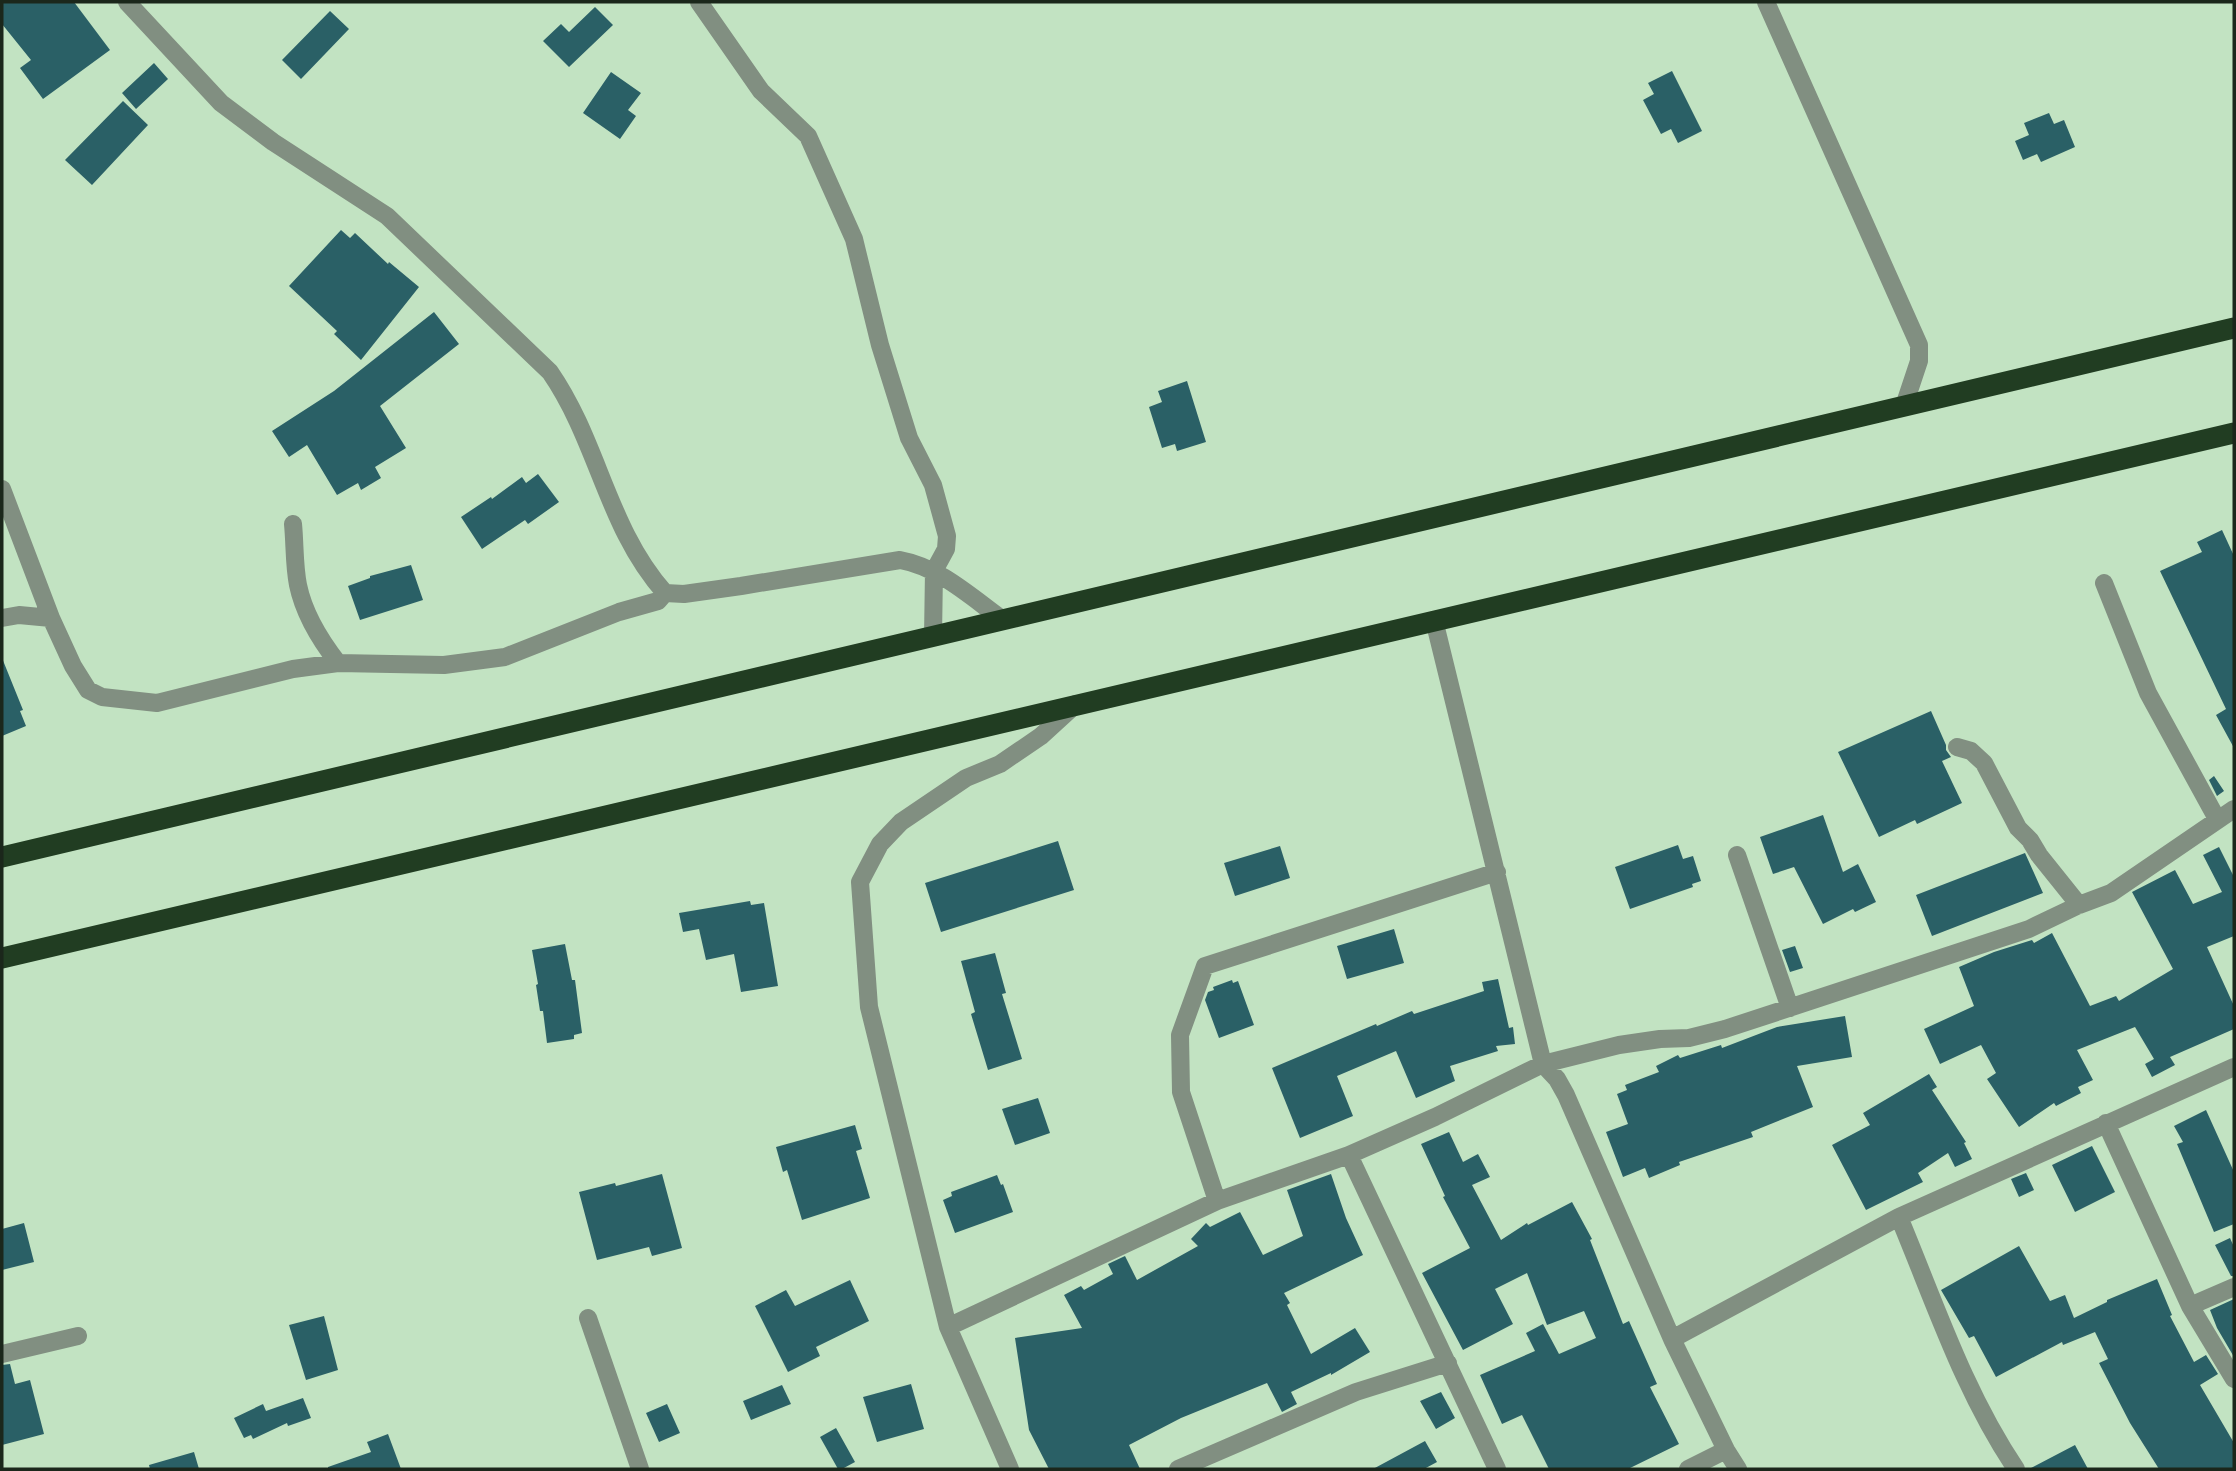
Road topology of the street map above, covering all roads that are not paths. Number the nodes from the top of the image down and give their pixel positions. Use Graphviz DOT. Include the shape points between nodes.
graph roads {
  1 [pos="127,2"];
  2 [pos="699,2"];
  3 [pos="1766,2"];
  4 [pos="2234,328"];
  5 [pos="1904,407"];
  6 [pos="2234,433"];
  7 [pos="2,489"];
  8 [pos="293,524"];
  9 [pos="934,571"];
  10 [pos="2104,583"];
  11 [pos="665,593"];
  12 [pos="2,618"];
  13 [pos="51,618"];
  14 [pos="1003,620"];
  15 [pos="1434,620"];
  16 [pos="933,637"];
  17 [pos="338,663"];
  18 [pos="1076,704"];
  19 [pos="1957,747"];
  20 [pos="2234,809"];
  21 [pos="2217,819"];
  22 [pos="1737,855"];
  23 [pos="2,856"];
  24 [pos="1497,872"];
  25 [pos="2079,905"];
  26 [pos="2,958"];
  27 [pos="1790,1007"];
  28 [pos="1543,1065"];
  29 [pos="2234,1066"];
  30 [pos="2106,1123"];
  31 [pos="1349,1155"];
  32 [pos="1217,1201"];
  33 [pos="1899,1217"];
  34 [pos="2234,1287"];
  35 [pos="2190,1306"];
  36 [pos="589,1318"];
  37 [pos="948,1328"];
  38 [pos="78,1336"];
  39 [pos="1672,1339"];
  40 [pos="2,1354"];
  41 [pos="1448,1363"];
  42 [pos="2234,1379"];
  43 [pos="1726,1450"];
  44 [pos="640,1469"];
  45 [pos="1010,1469"];
  46 [pos="1178,1469"];
  47 [pos="1497,1469"];
  48 [pos="1688,1469"];
  49 [pos="1738,1469"];
  50 [pos="2016,1469"];
  1 -- 11 [label="street" via="221,103 387,216 550,372 583,430 622,530"];
  2 -- 9 [label="street" via="761,91 808,136 854,239 909,439 933,485 945,526 946,548"];
  3 -- 5 [label="street" via="1919,345 1919,361"];
  4 -- 5 [label="highway"];
  5 -- 14 [label="highway"];
  6 -- 15 [label="highway"];
  7 -- 13 [label="street"];
  8 -- 17 [label="street" via="304,604"];
  9 -- 11 [label="street" via="900,560 741,586"];
  9 -- 14 [label="street"];
  9 -- 16 [label="street"];
  10 -- 21 [label="street" via="2148,693"];
  11 -- 17 [label="street" via="658,601 505,657 444,665"];
  12 -- 13 [label="street"];
  13 -- 17 [label="street" via="88,690 127,701 157,703 293,669"];
  14 -- 16 [label="highway"];
  15 -- 18 [label="highway"];
  15 -- 24 [label="street"];
  16 -- 23 [label="highway"];
  18 -- 26 [label="highway"];
  18 -- 37 [label="street" via="1000,764 966,778 901,822 880,844 860,882 869,1007"];
  19 -- 25 [label="street" via="1971,751 1984,763 2018,828"];
  20 -- 21 [label="street"];
  21 -- 25 [label="street" via="2110,893"];
  22 -- 27 [label="street"];
  24 -- 28 [label="street"];
  24 -- 32 [label="street" via="1205,966 1180,1035 1181,1092"];
  25 -- 27 [label="street" via="2029,929"];
  27 -- 28 [label="street" via="1689,1038 1619,1045"];
  28 -- 31 [label="street"];
  28 -- 39 [label="street" via="1566,1095"];
  29 -- 30 [label="street"];
  30 -- 33 [label="street"];
  30 -- 35 [label="street"];
  31 -- 32 [label="street"];
  31 -- 41 [label="street"];
  32 -- 37 [label="street"];
  33 -- 39 [label="street"];
  33 -- 50 [label="street" via="1968,1386"];
  34 -- 35 [label="street"];
  35 -- 42 [label="street"];
  36 -- 44 [label="street"];
  37 -- 45 [label="street"];
  38 -- 40 [label="street"];
  39 -- 43 [label="street"];
  41 -- 46 [label="street" via="1356,1392"];
  41 -- 47 [label="street"];
  43 -- 48 [label="street"];
  43 -- 49 [label="street"];
}
